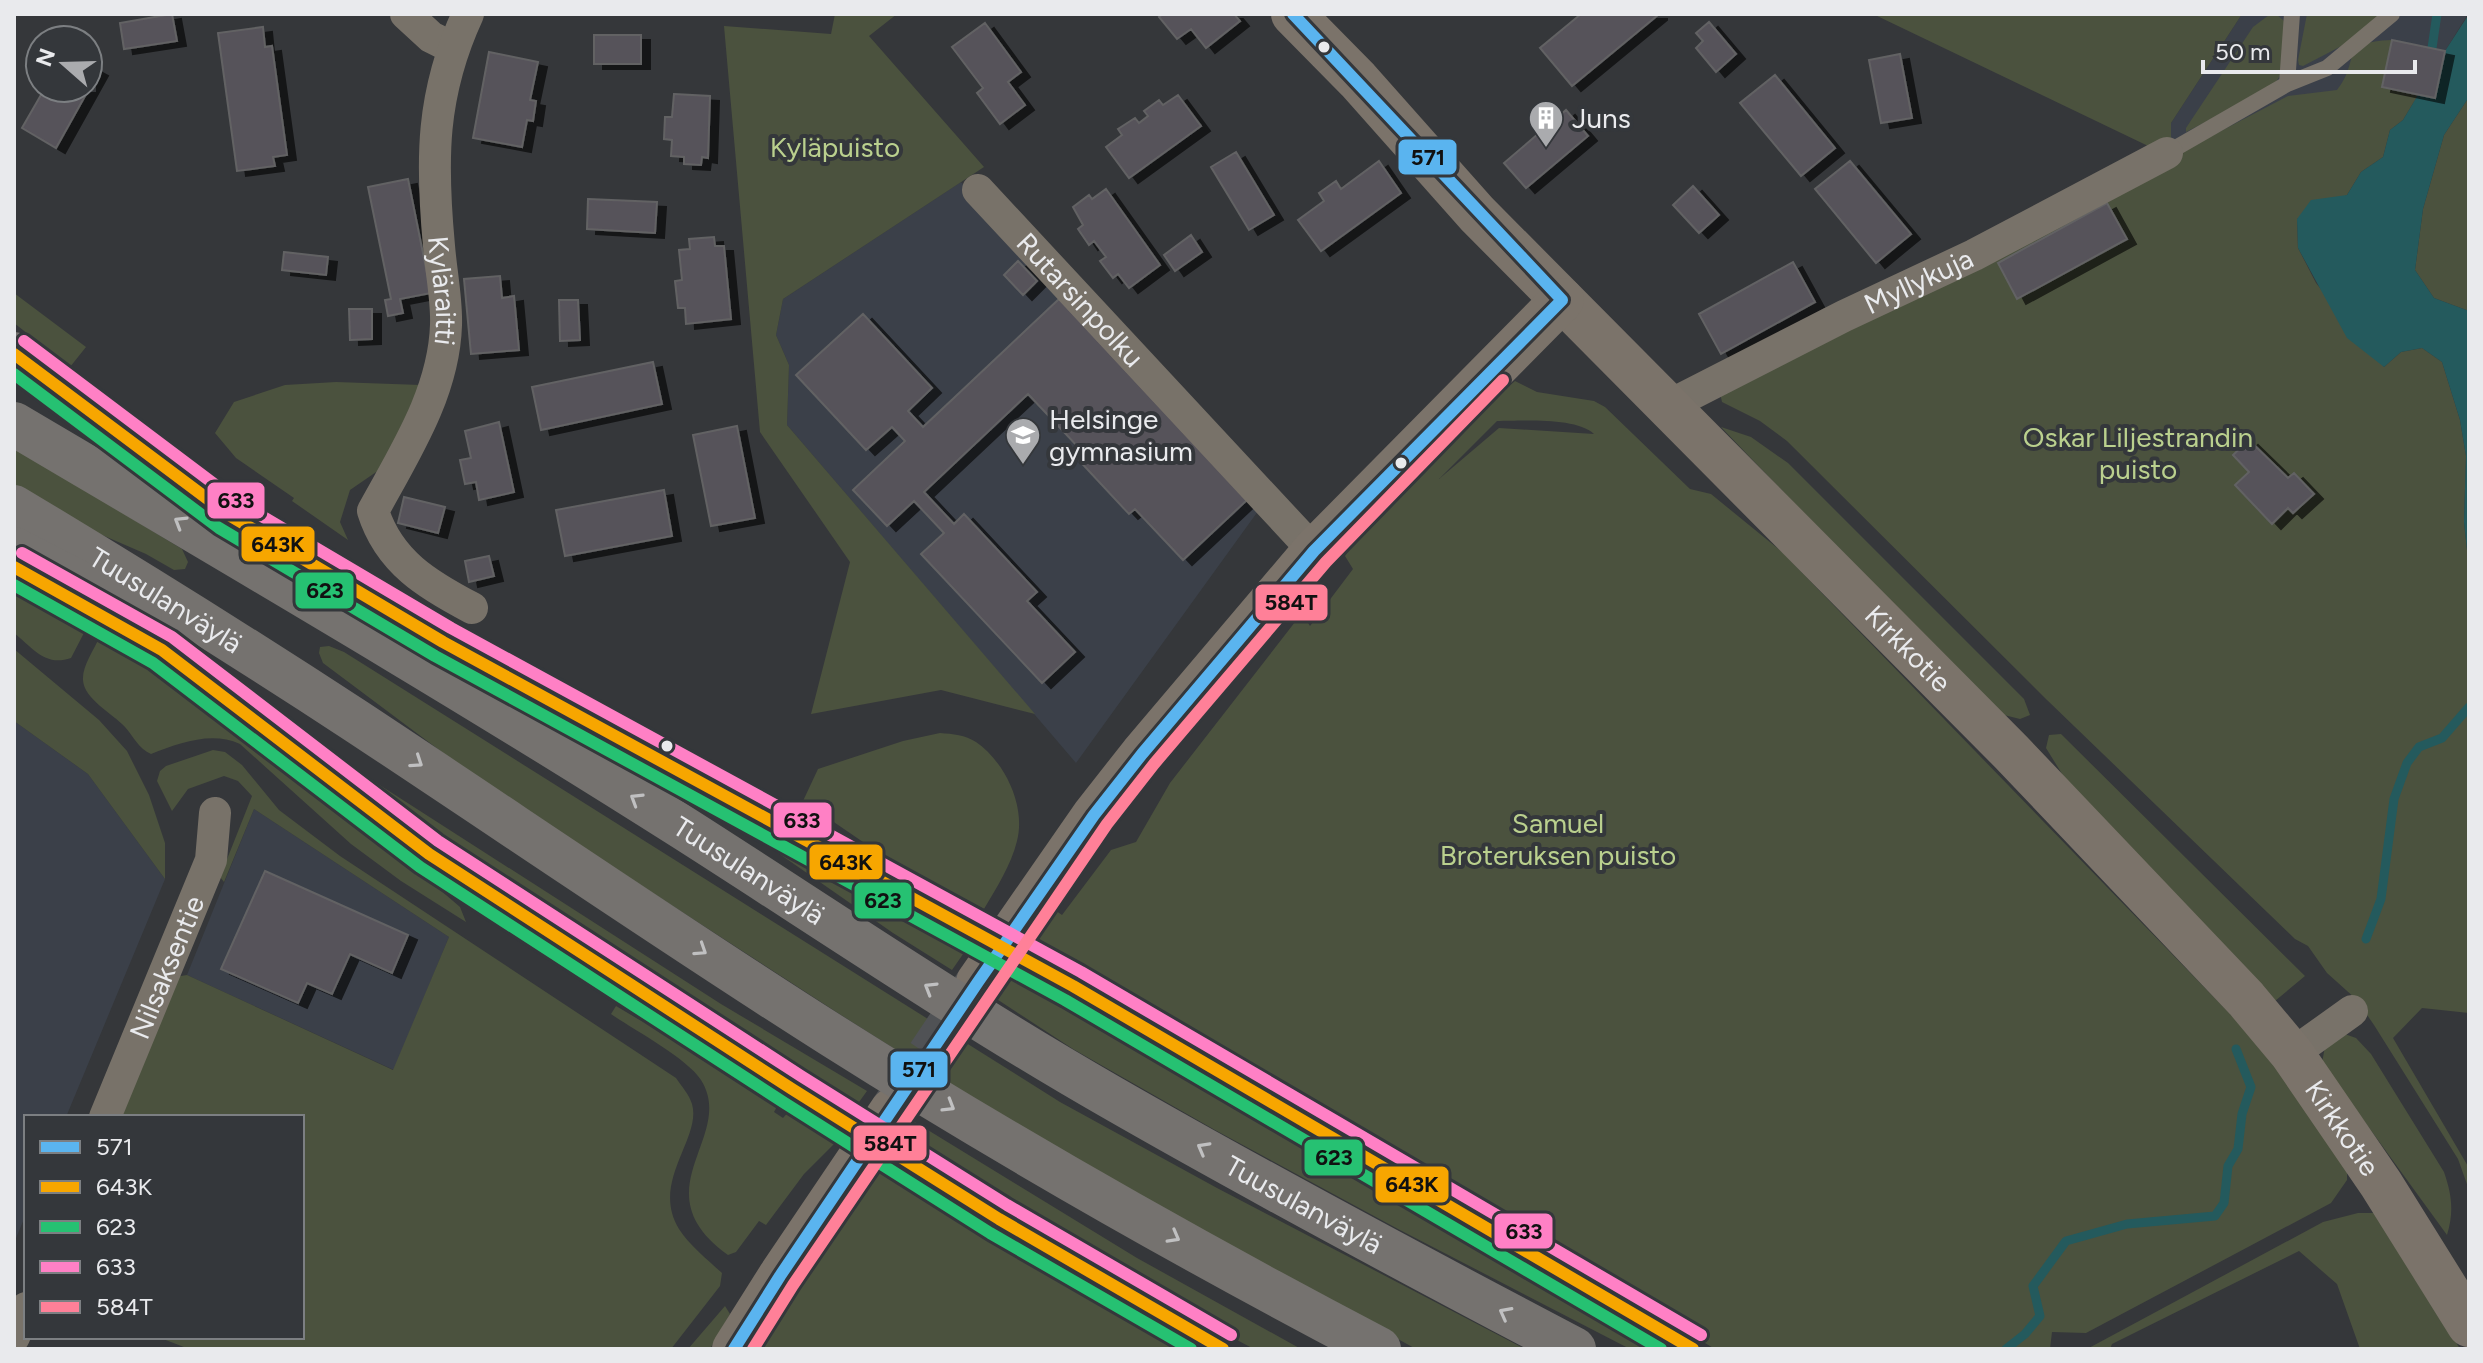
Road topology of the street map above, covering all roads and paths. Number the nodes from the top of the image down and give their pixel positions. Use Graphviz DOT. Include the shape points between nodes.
graph roads {
  1 [pos="406,14"];
  2 [pos="468,14"];
  3 [pos="1293,14"];
  4 [pos="2292,14"];
  5 [pos="2392,14"];
  6 [pos="453,48"];
  7 [pos="2287,84"];
  8 [pos="2167,153"];
  9 [pos="978,190"];
  10 [pos="1562,300"];
  11 [pos="14,354"];
  12 [pos="14,389"];
  13 [pos="1668,406"];
  14 [pos="14,424"];
  15 [pos="14,507"];
  16 [pos="229,515"];
  17 [pos="14,549"];
  18 [pos="1314,551"];
  19 [pos="14,567"];
  20 [pos="472,608"];
  21 [pos="392,647"];
  22 [pos="352,719"];
  23 [pos="215,813"];
  24 [pos="978,982"];
  25 [pos="2352,1011"];
  26 [pos="2292,1054"];
  27 [pos="892,1110"];
  28 [pos="106,1115"];
  29 [pos="24,1313"];
  30 [pos="2469,1325"];
  31 [pos="14,1337"];
  32 [pos="734,1349"];
  33 [pos="1223,1349"];
  34 [pos="1379,1349"];
  35 [pos="1574,1349"];
  36 [pos="1693,1349"];
  1 -- 6 [label="street"];
  2 -- 6 [label="street, Kyläraitti"];
  3 -- 10 [label="street, Kirkkotie"];
  4 -- 7 [label="lane"];
  5 -- 7 [label="lane" via="2327,68"];
  6 -- 20 [label="street, Kyläraitti" via="437,110 433,163 446,326 439,369 418,429 373,511 398,557 430,587"];
  7 -- 8 [label="lane"];
  8 -- 13 [label="street, Myllykuja"];
  9 -- 18 [label="street, Rutarsinpolku"];
  10 -- 13 [label="street, Kirkkotie"];
  10 -- 18 [label="street"];
  11 -- 16 [label="highway"];
  12 -- 16 [label="highway"];
  13 -- 26 [label="street, Kirkkotie" via="2011,752"];
  21 -- 14 [label="highway, Tuusulanväylä, one-way"];
  15 -- 22 [label="highway, Tuusulanväylä"];
  16 -- 21 [label="highway"];
  16 -- 36 [label="lane, bridge" via="443,642 1073,986"];
  17 -- 22 [label="highway"];
  18 -- 24 [label="street" via="1094,815"];
  19 -- 33 [label="lane, bridge" via="162,650 429,854 792,1089 999,1219"];
  35 -- 21 [label="highway, Tuusulanväylä, one-way" via="1107,1095"];
  22 -- 34 [label="highway, Tuusulanväylä, one-way" via="834,1037 1053,1169"];
  23 -- 28 [label="street, Nilsaksentie" via="211,860"];
  25 -- 26 [label="street"];
  26 -- 30 [label="street, Kirkkotie"];
  27 -- 32 [label="street"];
  29 -- 31 [label="street"];
}
